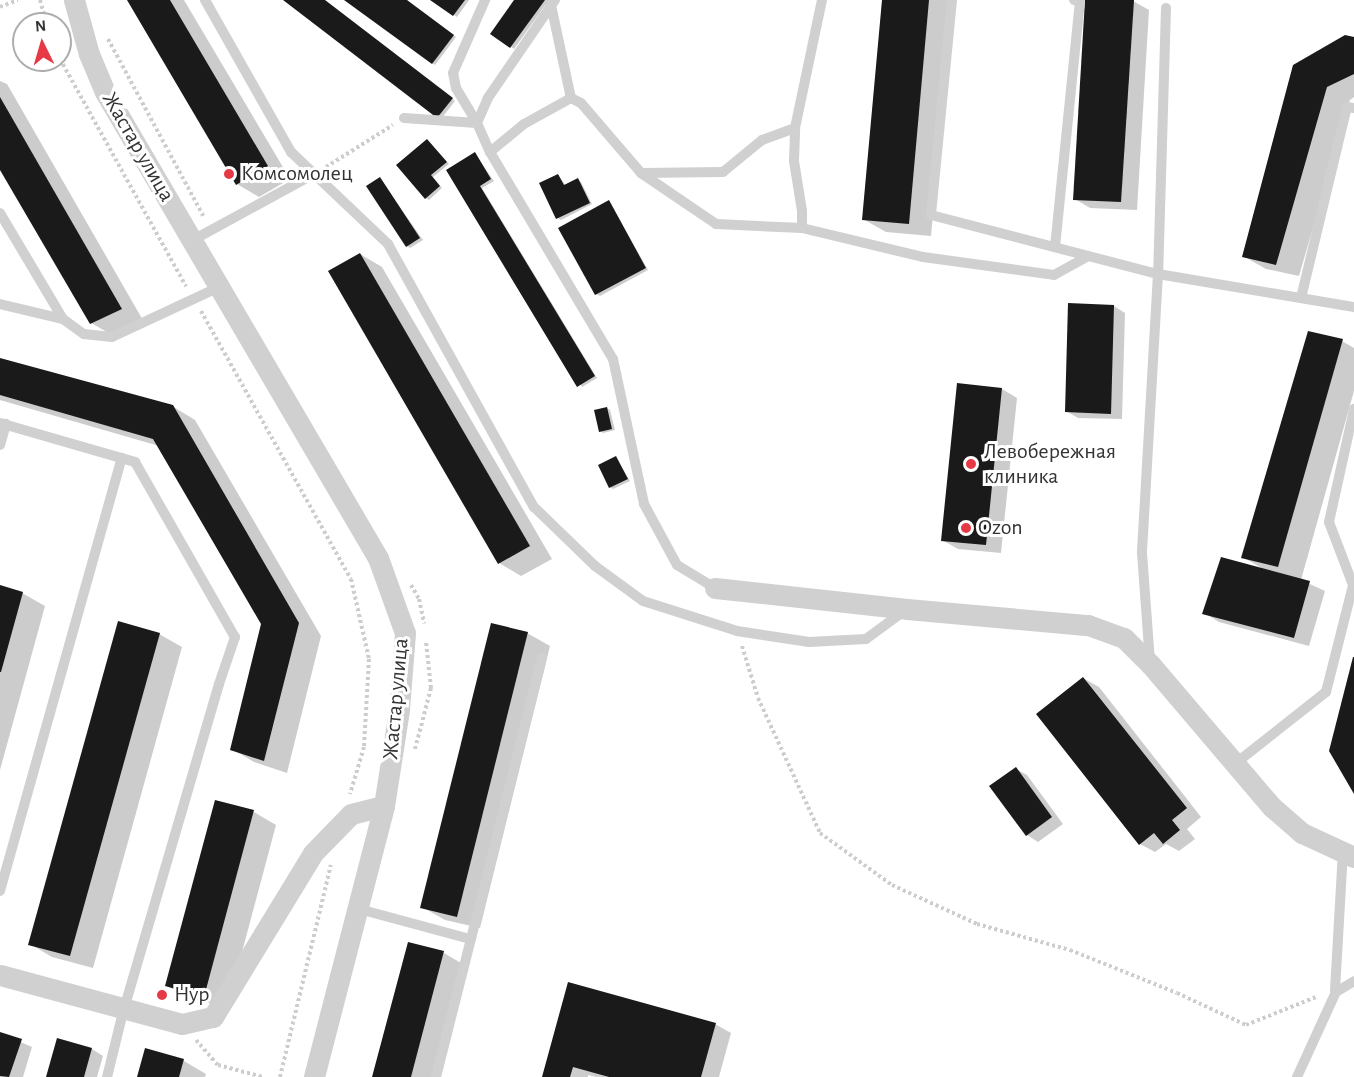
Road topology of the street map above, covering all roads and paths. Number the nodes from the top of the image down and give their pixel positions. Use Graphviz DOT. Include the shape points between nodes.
graph roads {
  1 [pos="18,0"];
  2 [pos="74,0"];
  3 [pos="205,0"];
  4 [pos="485,0"];
  5 [pos="822,0"];
  6 [pos="952,0"];
  7 [pos="1074,0"];
  8 [pos="553,3"];
  9 [pos="0,7"];
  10 [pos="1166,8"];
  11 [pos="106,38"];
  12 [pos="67,72"];
  13 [pos="571,98"];
  14 [pos="1354,108"];
  15 [pos="404,118"];
  16 [pos="477,123"];
  17 [pos="795,128"];
  18 [pos="490,152"];
  19 [pos="641,173"];
  20 [pos="314,174"];
  21 [pos="0,213"];
  22 [pos="802,228"];
  23 [pos="211,230"];
  24 [pos="193,240"];
  25 [pos="1055,247"];
  26 [pos="1088,256"];
  27 [pos="1158,274"];
  28 [pos="219,287"];
  29 [pos="1301,298"];
  30 [pos="194,299"];
  31 [pos="0,304"];
  32 [pos="1354,307"];
  33 [pos="63,319"];
  34 [pos="1354,409"];
  35 [pos="3,423"];
  36 [pos="0,445"];
  37 [pos="122,458"];
  38 [pos="407,578"];
  39 [pos="715,588"];
  40 [pos="907,609"];
  41 [pos="424,626"];
  42 [pos="737,631"];
  43 [pos="425,636"];
  44 [pos="542,657"];
  45 [pos="1150,665"];
  46 [pos="414,755"];
  47 [pos="1236,764"];
  48 [pos="384,806"];
  49 [pos="342,823"];
  50 [pos="334,854"];
  51 [pos="1348,855"];
  52 [pos="0,891"];
  53 [pos="359,909"];
  54 [pos="470,939"];
  55 [pos="0,975"];
  56 [pos="1354,981"];
  57 [pos="1335,990"];
  58 [pos="124,1008"];
  59 [pos="182,1024"];
  60 [pos="107,1077"];
  61 [pos="263,1077"];
  62 [pos="280,1077"];
  63 [pos="314,1077"];
  64 [pos="436,1077"];
  65 [pos="1297,1077"];
  1 -- 9 [label="path"];
  2 -- 24 [label="street, Жастар улица" via="89,54 105,92"];
  3 -- 20 [label="lane" via="291,152"];
  4 -- 16 [label="lane" via="453,73 456,87"];
  5 -- 17 [label="lane"];
  6 -- 25 [label="lane" via="931,215"];
  7 -- 25 [label="lane" via="1080,1"];
  8 -- 13 [label="lane"];
  8 -- 16 [label="lane" via="488,98"];
  10 -- 27 [label="lane"];
  11 -- 23 [label="path"];
  12 -- 30 [label="path"];
  13 -- 18 [label="lane" via="524,124"];
  13 -- 19 [label="lane" via="582,103"];
  14 -- 29 [label="lane" via="1347,106"];
  15 -- 16 [label="lane"];
  15 -- 20 [label="path"];
  16 -- 18 [label="lane"];
  17 -- 19 [label="lane" via="762,140 723,172"];
  17 -- 22 [label="lane" via="794,160"];
  18 -- 39 [label="lane" via="613,359 644,504 677,564"];
  19 -- 22 [label="lane" via="717,224"];
  20 -- 23 [label="lane"];
  20 -- 42 [label="lane" via="388,244 534,507 594,566 643,601"];
  21 -- 33 [label="lane"];
  22 -- 26 [label="lane" via="923,257 1054,275"];
  23 -- 24 [label="lane"];
  24 -- 28 [label="street, Жастар улица"];
  25 -- 26 [label="lane"];
  26 -- 27 [label="lane"];
  27 -- 29 [label="lane"];
  27 -- 45 [label="lane" via="1143,553"];
  28 -- 30 [label="lane"];
  28 -- 48 [label="street, Жастар улица" via="378,558 405,633 399,710"];
  29 -- 32 [label="lane"];
  30 -- 33 [label="lane" via="112,337 84,334"];
  30 -- 49 [label="path" via="351,579 369,659 368,704 364,747"];
  31 -- 33 [label="lane"];
  34 -- 47 [label="lane" via="1329,522 1353,585 1326,692"];
  35 -- 36 [label="lane"];
  35 -- 37 [label="lane"];
  37 -- 52 [label="lane"];
  37 -- 58 [label="lane" via="135,462 235,637"];
  38 -- 41 [label="path" via="419,599"];
  39 -- 40 [label="street"];
  40 -- 42 [label="lane" via="866,639 809,642"];
  40 -- 45 [label="street" via="1089,625 1124,638"];
  42 -- 57 [label="path" via="758,698 820,833 892,885 977,924 1070,950 1246,1025"];
  43 -- 46 [label="path" via="431,688"];
  44 -- 54 [label="lane"];
  45 -- 47 [label="street"];
  47 -- 51 [label="street" via="1272,807 1302,833"];
  48 -- 49 [label="street" via="351,814"];
  48 -- 53 [label="street, Жастар улица"];
  49 -- 59 [label="street" via="313,853 213,1017"];
  50 -- 62 [label="path"];
  51 -- 57 [label="lane"];
  53 -- 54 [label="lane"];
  53 -- 63 [label="street, Жастар улица"];
  54 -- 64 [label="lane"];
  55 -- 58 [label="street"];
  56 -- 65 [label="lane" via="1336,992"];
  58 -- 59 [label="street"];
  58 -- 60 [label="lane"];
  59 -- 61 [label="path" via="218,1065"];
}
